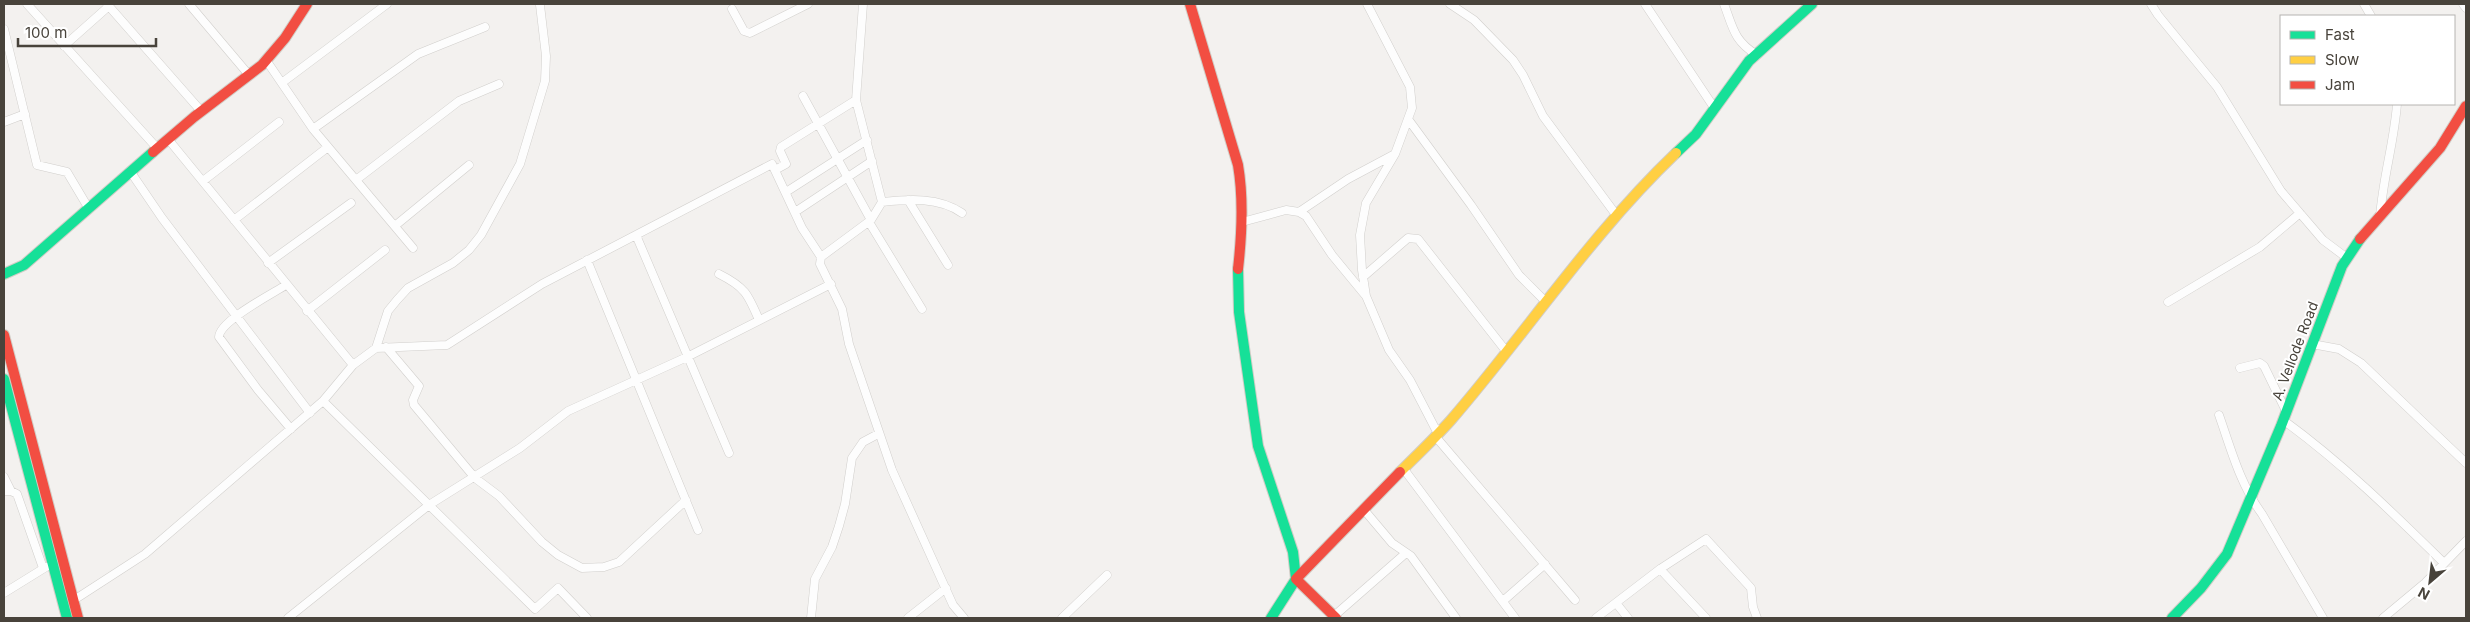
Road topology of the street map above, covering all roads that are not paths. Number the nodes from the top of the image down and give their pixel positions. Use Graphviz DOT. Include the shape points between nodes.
graph roads {
  1 [pos="27,4"];
  2 [pos="189,4"];
  3 [pos="307,4"];
  4 [pos="387,4"];
  5 [pos="808,4"];
  6 [pos="863,4"];
  7 [pos="1190,4"];
  8 [pos="1366,4"];
  9 [pos="1450,4"];
  10 [pos="1645,4"];
  11 [pos="1724,4"];
  12 [pos="1812,4"];
  13 [pos="2151,4"];
  14 [pos="2364,4"];
  15 [pos="2463,4"];
  16 [pos="108,5"];
  17 [pos="540,5"];
  18 [pos="2466,8"];
  19 [pos="732,9"];
  20 [pos="2370,15"];
  21 [pos="485,27"];
  22 [pos="4,29"];
  23 [pos="64,46"];
  24 [pos="1757,55"];
  25 [pos="266,60"];
  26 [pos="249,75"];
  27 [pos="283,82"];
  28 [pos="499,84"];
  29 [pos="803,96"];
  30 [pos="856,100"];
  31 [pos="2397,105"];
  32 [pos="2466,106"];
  33 [pos="1716,109"];
  34 [pos="201,111"];
  35 [pos="25,114"];
  36 [pos="1408,119"];
  37 [pos="4,122"];
  38 [pos="279,122"];
  39 [pos="819,125"];
  40 [pos="313,129"];
  41 [pos="168,139"];
  42 [pos="867,140"];
  43 [pos="328,147"];
  44 [pos="157,148"];
  45 [pos="1395,154"];
  46 [pos="838,159"];
  47 [pos="872,160"];
  48 [pos="470,165"];
  49 [pos="775,170"];
  50 [pos="130,171"];
  51 [pos="847,176"];
  52 [pos="356,180"];
  53 [pos="203,182"];
  54 [pos="786,192"];
  55 [pos="908,200"];
  56 [pos="882,202"];
  57 [pos="351,203"];
  58 [pos="89,209"];
  59 [pos="795,212"];
  60 [pos="962,212"];
  61 [pos="1299,212"];
  62 [pos="2300,213"];
  63 [pos="1616,216"];
  64 [pos="2380,217"];
  65 [pos="234,220"];
  66 [pos="870,221"];
  67 [pos="1242,222"];
  68 [pos="396,225"];
  69 [pos="636,235"];
  70 [pos="413,248"];
  71 [pos="385,250"];
  72 [pos="821,257"];
  73 [pos="2347,258"];
  74 [pos="587,260"];
  75 [pos="268,263"];
  76 [pos="948,265"];
  77 [pos="4,274"];
  78 [pos="718,274"];
  79 [pos="1363,277"];
  80 [pos="831,284"];
  81 [pos="286,285"];
  82 [pos="1366,296"];
  83 [pos="1546,302"];
  84 [pos="2168,302"];
  85 [pos="922,309"];
  86 [pos="308,310"];
  87 [pos="237,316"];
  88 [pos="759,320"];
  89 [pos="4,335"];
  90 [pos="2312,344"];
  91 [pos="376,348"];
  92 [pos="386,348"];
  93 [pos="1506,351"];
  94 [pos="687,357"];
  95 [pos="353,365"];
  96 [pos="2240,368"];
  97 [pos="4,379"];
  98 [pos="636,380"];
  99 [pos="324,401"];
  100 [pos="310,413"];
  101 [pos="2219,415"];
  102 [pos="2284,416"];
  103 [pos="291,429"];
  104 [pos="1438,432"];
  105 [pos="878,434"];
  106 [pos="729,453"];
  107 [pos="2466,463"];
  108 [pos="1403,468"];
  109 [pos="4,477"];
  110 [pos="476,478"];
  111 [pos="7,491"];
  112 [pos="2251,498"];
  113 [pos="686,500"];
  114 [pos="429,505"];
  115 [pos="1365,510"];
  116 [pos="698,530"];
  117 [pos="2466,541"];
  118 [pos="1406,553"];
  119 [pos="64,559"];
  120 [pos="2444,563"];
  121 [pos="54,564"];
  122 [pos="1545,564"];
  123 [pos="43,568"];
  124 [pos="1660,569"];
  125 [pos="1107,575"];
  126 [pos="1296,579"];
  127 [pos="946,588"];
  128 [pos="4,593"];
  129 [pos="74,600"];
  130 [pos="1575,600"];
  131 [pos="1503,601"];
  132 [pos="1616,603"];
  133 [pos="1335,617"];
  134 [pos="67,618"];
  135 [pos="78,618"];
  136 [pos="288,618"];
  137 [pos="587,618"];
  138 [pos="810,618"];
  139 [pos="908,618"];
  140 [pos="964,618"];
  141 [pos="1062,618"];
  142 [pos="1271,618"];
  143 [pos="1456,618"];
  144 [pos="1516,618"];
  145 [pos="1596,618"];
  146 [pos="1628,618"];
  147 [pos="1706,618"];
  148 [pos="1757,618"];
  149 [pos="2172,618"];
  150 [pos="2323,618"];
  151 [pos="2382,618"];
  1 -- 23 [label="street"];
  2 -- 26 [label="street"];
  3 -- 25 [label="main road"];
  4 -- 27 [label="street"];
  5 -- 19 [label="street" via="750,33 744,31"];
  6 -- 30 [label="street"];
  7 -- 67 [label="main road" via="1238,166"];
  8 -- 36 [label="street" via="1410,87 1412,108"];
  9 -- 63 [label="street" via="1474,20 1513,60 1543,116"];
  10 -- 33 [label="street"];
  11 -- 24 [label="street" via="1743,46"];
  12 -- 24 [label="main road"];
  13 -- 62 [label="street" via="2217,87 2281,191"];
  14 -- 20 [label="street"];
  15 -- 18 [label="street"];
  16 -- 23 [label="street"];
  16 -- 34 [label="street"];
  17 -- 91 [label="street" via="546,81 520,164 481,235 469,250 453,263 408,288 388,311"];
  21 -- 40 [label="street" via="418,54"];
  22 -- 35 [label="street"];
  23 -- 44 [label="street"];
  24 -- 33 [label="main road"];
  25 -- 26 [label="main road"];
  25 -- 27 [label="street"];
  26 -- 34 [label="main road"];
  27 -- 40 [label="street"];
  28 -- 52 [label="street" via="459,101"];
  29 -- 39 [label="street"];
  30 -- 39 [label="street"];
  30 -- 42 [label="street"];
  31 -- 64 [label="street" via="2393,140 2382,182"];
  32 -- 64 [label="main road, A. Vellode Road" via="2450,134"];
  33 -- 63 [label="main road"];
  34 -- 41 [label="main road"];
  35 -- 37 [label="street"];
  35 -- 58 [label="street" via="37,165 67,172"];
  36 -- 45 [label="street"];
  36 -- 83 [label="street" via="1519,275"];
  38 -- 53 [label="street"];
  39 -- 46 [label="street"];
  39 -- 49 [label="street" via="781,148 786,164"];
  40 -- 43 [label="street"];
  41 -- 44 [label="main road"];
  41 -- 53 [label="street"];
  42 -- 46 [label="street"];
  42 -- 47 [label="street"];
  43 -- 52 [label="street"];
  43 -- 65 [label="street"];
  44 -- 50 [label="main road"];
  45 -- 61 [label="street" via="1348,179"];
  45 -- 79 [label="street" via="1366,203 1360,235"];
  46 -- 51 [label="street"];
  46 -- 54 [label="street"];
  47 -- 51 [label="street"];
  47 -- 56 [label="street"];
  48 -- 68 [label="street"];
  49 -- 54 [label="street"];
  49 -- 69 [label="street" via="772,164"];
  50 -- 58 [label="main road"];
  50 -- 87 [label="street"];
  51 -- 59 [label="street"];
  51 -- 66 [label="street"];
  52 -- 68 [label="street"];
  53 -- 65 [label="street"];
  54 -- 59 [label="street"];
  55 -- 56 [label="street"];
  55 -- 60 [label="street" via="941,202"];
  55 -- 76 [label="street"];
  56 -- 66 [label="street"];
  57 -- 75 [label="street"];
  58 -- 77 [label="main road" via="24,265"];
  59 -- 72 [label="street"];
  61 -- 67 [label="street" via="1286,210"];
  61 -- 82 [label="street" via="1306,216 1332,255"];
  62 -- 73 [label="street" via="2323,240"];
  62 -- 84 [label="street" via="2260,247"];
  63 -- 83 [label="main road"];
  64 -- 73 [label="main road, A. Vellode Road"];
  65 -- 75 [label="street"];
  66 -- 72 [label="street"];
  66 -- 85 [label="street"];
  67 -- 126 [label="main road" via="1237,277 1239,312 1258,446 1293,552"];
  68 -- 70 [label="street"];
  69 -- 74 [label="street"];
  69 -- 94 [label="street"];
  71 -- 86 [label="street"];
  72 -- 80 [label="street" via="820,264"];
  73 -- 90 [label="main road, A. Vellode Road"];
  74 -- 92 [label="street" via="542,284 448,345"];
  74 -- 98 [label="street"];
  75 -- 81 [label="street"];
  78 -- 88 [label="street" via="738,284 747,293"];
  79 -- 82 [label="street"];
  79 -- 93 [label="street" via="1408,238 1418,239"];
  80 -- 88 [label="street"];
  80 -- 105 [label="street" via="842,309 849,344"];
  81 -- 86 [label="street"];
  81 -- 87 [label="street"];
  82 -- 104 [label="street" via="1388,350 1410,380"];
  83 -- 93 [label="main road"];
  86 -- 95 [label="street"];
  87 -- 100 [label="street"];
  87 -- 103 [label="street" via="220,330 219,337"];
  88 -- 94 [label="street"];
  89 -- 119 [label="main road"];
  90 -- 102 [label="main road, A. Vellode Road"];
  90 -- 107 [label="street" via="2339,350 2361,362"];
  91 -- 92 [label="street"];
  91 -- 95 [label="street"];
  92 -- 110 [label="street" via="419,386 414,405"];
  93 -- 104 [label="main road"];
  94 -- 98 [label="street"];
  94 -- 106 [label="street"];
  95 -- 99 [label="street"];
  96 -- 102 [label="street" via="2255,364 2264,366"];
  97 -- 121 [label="main road"];
  98 -- 110 [label="street" via="568,411"];
  98 -- 113 [label="street"];
  99 -- 100 [label="street"];
  99 -- 114 [label="street"];
  100 -- 103 [label="street"];
  101 -- 112 [label="street"];
  102 -- 112 [label="main road, A. Vellode Road"];
  102 -- 120 [label="street"];
  103 -- 129 [label="street" via="145,554"];
  104 -- 108 [label="main road"];
  104 -- 122 [label="street"];
  105 -- 127 [label="street"];
  105 -- 138 [label="street" via="863,442 852,458 839,526 832,548 815,579"];
  108 -- 115 [label="main road"];
  108 -- 131 [label="street"];
  109 -- 111 [label="street"];
  110 -- 113 [label="street" via="542,542 574,564 590,569 619,562"];
  110 -- 114 [label="street"];
  111 -- 123 [label="street" via="17,494"];
  112 -- 149 [label="main road, A. Vellode Road" via="2227,554 2215,573"];
  112 -- 150 [label="street"];
  113 -- 116 [label="street"];
  114 -- 136 [label="street"];
  114 -- 137 [label="street" via="535,609 558,588"];
  115 -- 118 [label="street" via="1392,543"];
  115 -- 126 [label="main road"];
  117 -- 120 [label="street"];
  118 -- 133 [label="street"];
  118 -- 143 [label="street"];
  119 -- 121 [label="street"];
  119 -- 129 [label="main road"];
  120 -- 151 [label="street"];
  121 -- 123 [label="street"];
  121 -- 134 [label="main road"];
  122 -- 130 [label="street"];
  122 -- 131 [label="street"];
  123 -- 128 [label="street"];
  124 -- 132 [label="street"];
  124 -- 147 [label="street"];
  124 -- 148 [label="street" via="1706,539 1751,588"];
  125 -- 141 [label="street"];
  126 -- 133 [label="main road"];
  126 -- 142 [label="main road"];
  127 -- 139 [label="street"];
  127 -- 140 [label="street" via="953,605"];
  129 -- 135 [label="main road"];
  131 -- 144 [label="street"];
  132 -- 145 [label="street"];
  132 -- 146 [label="street"];
}
